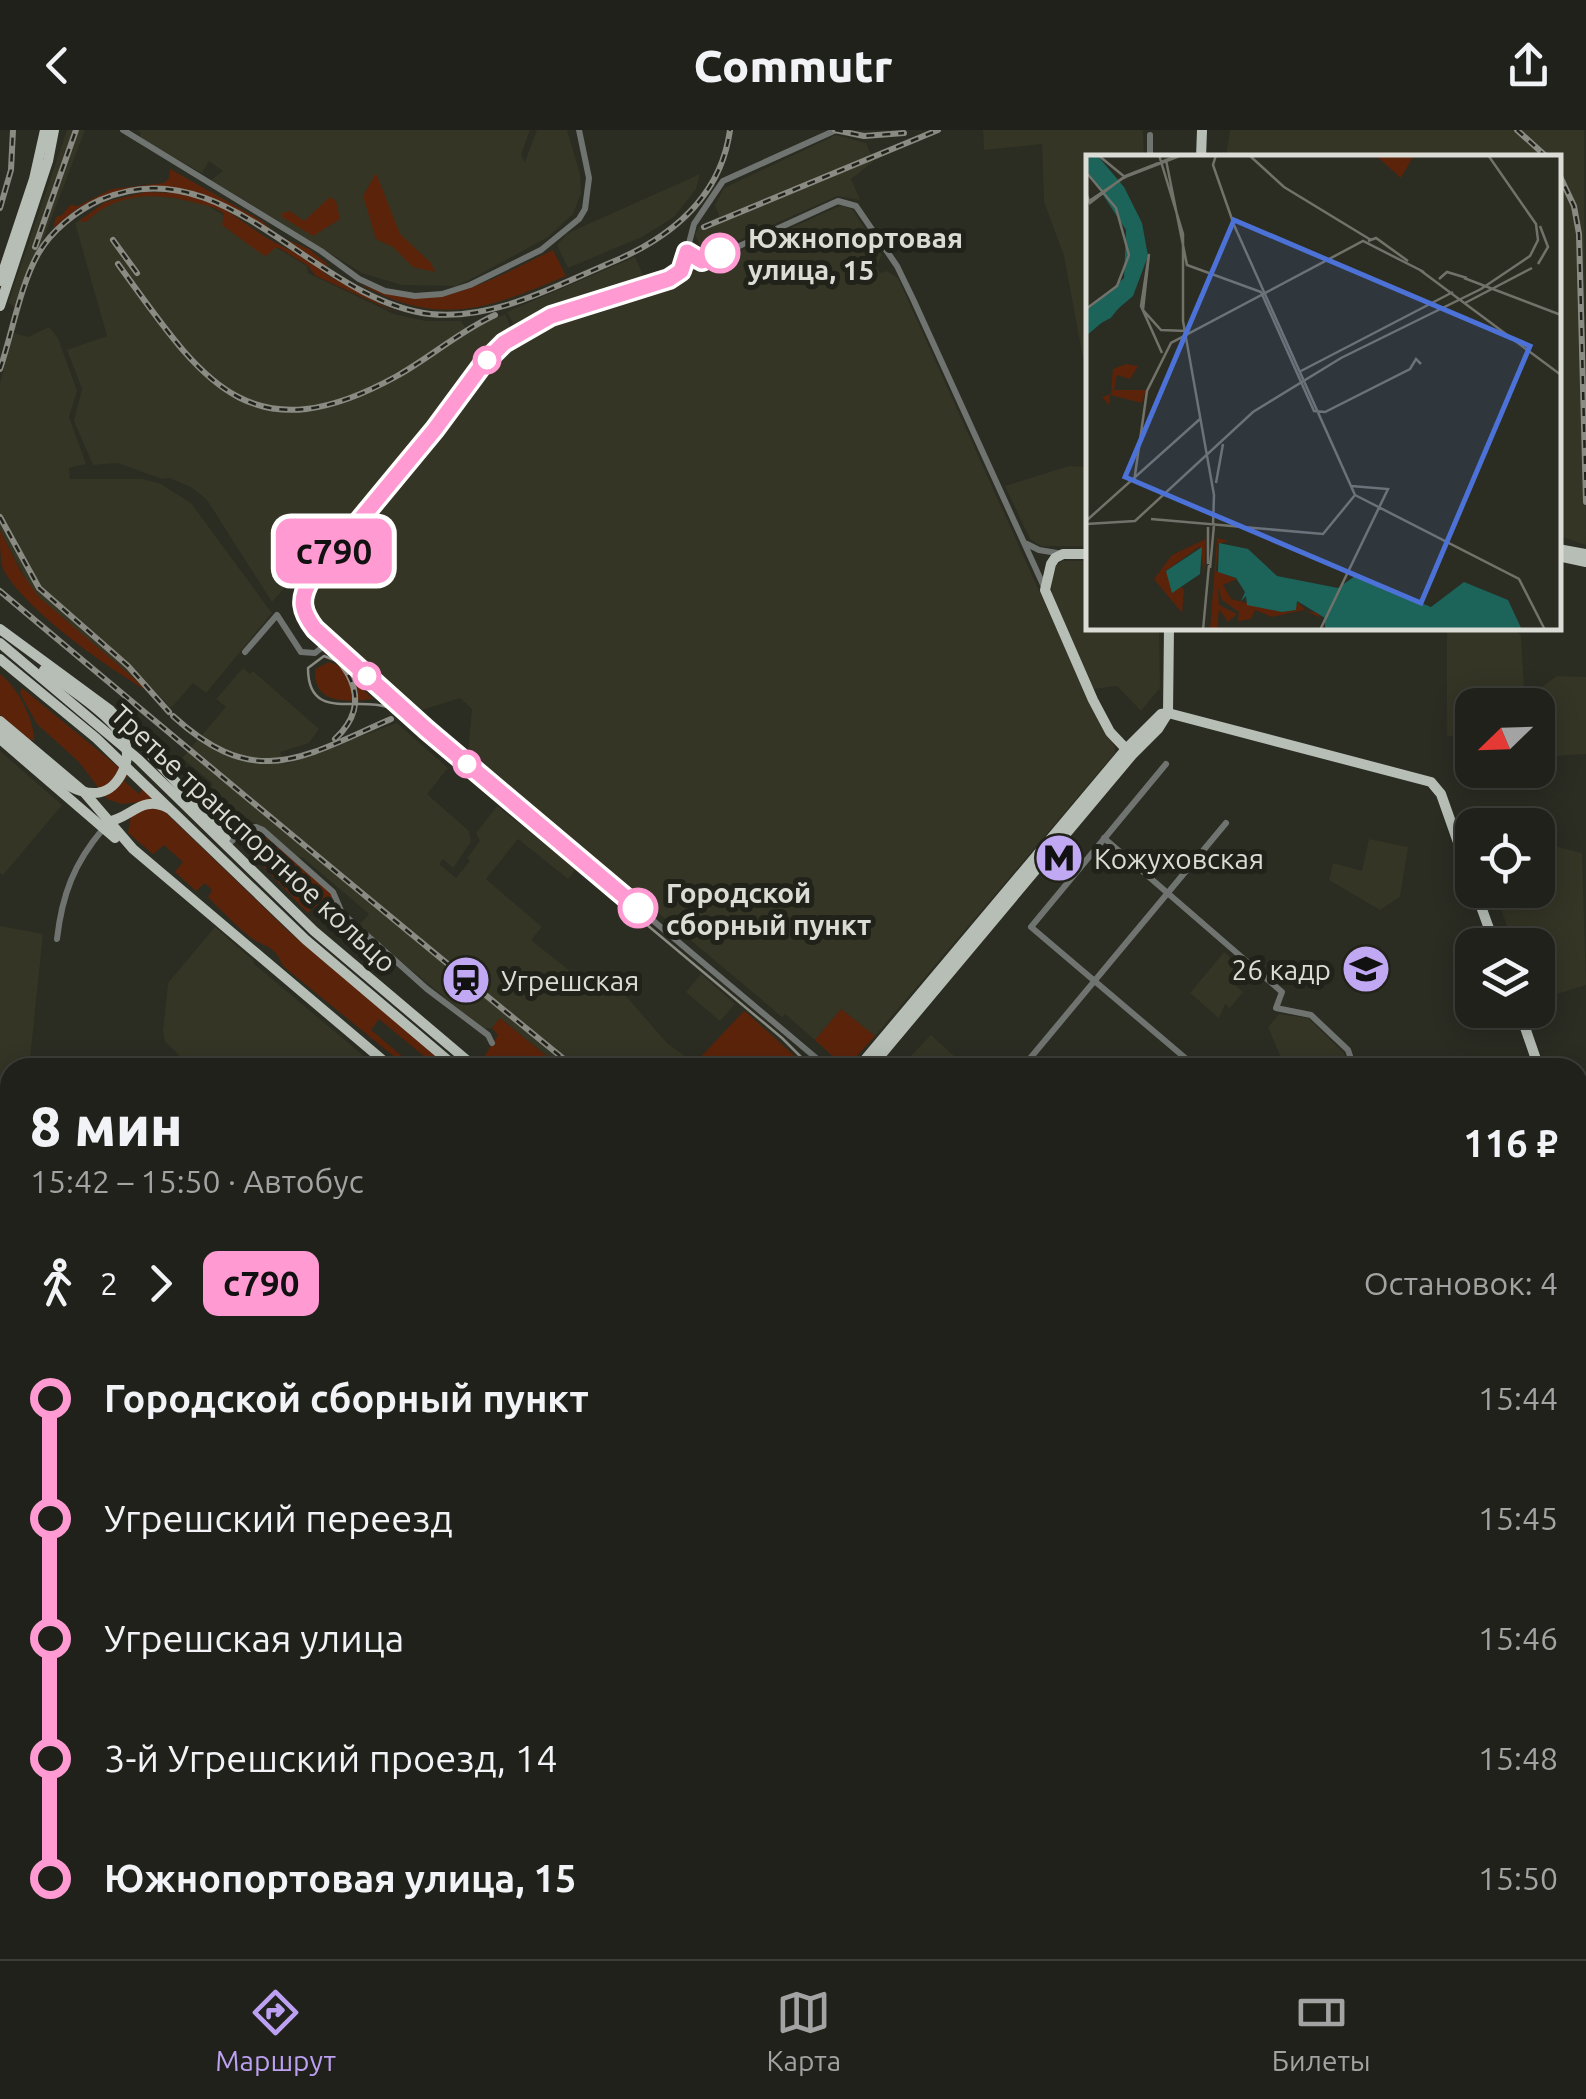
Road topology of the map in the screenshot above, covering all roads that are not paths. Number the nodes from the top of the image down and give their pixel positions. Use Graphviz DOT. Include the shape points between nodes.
graph roads {
  1 [pos="45,130"];
  2 [pos="54,130"];
  3 [pos="123,130"];
  4 [pos="579,130"];
  5 [pos="836,130"];
  6 [pos="1202,130"];
  7 [pos="1150,136"];
  8 [pos="1150,155"];
  9 [pos="1201,155"];
  10 [pos="687,252"];
  11 [pos="702,261"];
  12 [pos="681,271"];
  13 [pos="0,281"];
  14 [pos="0,306"];
  15 [pos="1026,543"];
  16 [pos="1561,552"];
  17 [pos="1561,553"];
  18 [pos="1063,554"];
  19 [pos="1086,554"];
  20 [pos="1586,554"];
  21 [pos="1586,562"];
  22 [pos="1046,590"];
  23 [pos="0,621"];
  24 [pos="0,629"];
  25 [pos="1170,630"];
  26 [pos="0,642"];
  27 [pos="329,642"];
  28 [pos="245,652"];
  29 [pos="0,659"];
  30 [pos="86,690"];
  31 [pos="1168,713"];
  32 [pos="1186,719"];
  33 [pos="0,721"];
  34 [pos="0,729"];
  35 [pos="1158,729"];
  36 [pos="0,739"];
  37 [pos="1129,752"];
  38 [pos="1166,764"];
  39 [pos="199,807"];
  40 [pos="132,810"];
  41 [pos="180,818"];
  42 [pos="100,819"];
  43 [pos="1226,824"];
  44 [pos="243,830"];
  45 [pos="1455,832"];
  46 [pos="1104,838"];
  47 [pos="231,842"];
  48 [pos="133,849"];
  49 [pos="265,884"];
  50 [pos="1168,894"];
  51 [pos="995,909"];
  52 [pos="58,939"];
  53 [pos="1095,980"];
  54 [pos="1525,1028"];
  55 [pos="492,1044"];
  56 [pos="380,1058"];
  57 [pos="445,1058"];
  58 [pos="465,1058"];
  59 [pos="816,1058"];
  60 [pos="867,1058"];
  61 [pos="878,1058"];
  62 [pos="1030,1058"];
  63 [pos="1185,1058"];
  64 [pos="1351,1058"];
  65 [pos="1536,1058"];
  1 -- 13 [label="main road"];
  2 -- 14 [label="main road"];
  3 -- 4 [label="street" via="358,279 415,296 452,292 513,263 552,242 585,209 589,178"];
  5 -- 10 [label="street" via="723,181 694,224"];
  6 -- 9 [label="main road"];
  7 -- 8 [label="street"];
  10 -- 11 [label="street"];
  10 -- 12 [label="street"];
  11 -- 12 [label="street"];
  11 -- 15 [label="street" via="838,201 856,206 897,266"];
  12 -- 27 [label="street" via="551,316 504,343 483,364 311,579 302,600 305,616"];
  15 -- 18 [label="street"];
  15 -- 22 [label="street"];
  16 -- 20 [label="main road"];
  17 -- 21 [label="main road"];
  18 -- 19 [label="main road"];
  18 -- 22 [label="main road" via="1051,564"];
  22 -- 37 [label="main road" via="1093,700"];
  23 -- 30 [label="main road"];
  24 -- 30 [label="main road"];
  25 -- 31 [label="main road"];
  26 -- 34 [label="main road, bridge" via="122,736 127,758 119,778 100,791 74,790"];
  26 -- 49 [label="main road, Третье транспортное кольцо" via="120,743"];
  27 -- 28 [label="street" via="316,653 298,649 277,615"];
  27 -- 59 [label="street"];
  29 -- 41 [label="main road, Третье транспортное кольцо"];
  30 -- 39 [label="main road"];
  31 -- 32 [label="main road"];
  31 -- 35 [label="main road"];
  31 -- 37 [label="main road"];
  32 -- 35 [label="main road"];
  32 -- 45 [label="main road" via="1432,782"];
  33 -- 42 [label="main road" via="84,791"];
  35 -- 37 [label="main road"];
  36 -- 42 [label="main road"];
  37 -- 51 [label="main road"];
  38 -- 46 [label="street"];
  39 -- 44 [label="street"];
  39 -- 47 [label="main road"];
  40 -- 41 [label="main road" via="155,803"];
  40 -- 42 [label="main road"];
  40 -- 48 [label="main road" via="125,830"];
  41 -- 57 [label="main road, Третье транспортное кольцо" via="306,940"];
  42 -- 48 [label="main road"];
  42 -- 52 [label="street" via="68,882"];
  43 -- 50 [label="street"];
  44 -- 47 [label="street"];
  44 -- 55 [label="street" via="263,830 333,892 342,913"];
  46 -- 50 [label="street"];
  46 -- 53 [label="street" via="1032,927"];
  47 -- 49 [label="main road"];
  48 -- 56 [label="main road"];
  49 -- 58 [label="main road, Третье транспортное кольцо"];
  50 -- 53 [label="street"];
  50 -- 64 [label="street" via="1282,992 1276,1008 1310,1015"];
  51 -- 60 [label="main road"];
  51 -- 61 [label="main road"];
  53 -- 62 [label="street"];
  53 -- 63 [label="street"];
  54 -- 65 [label="main road"];
}
